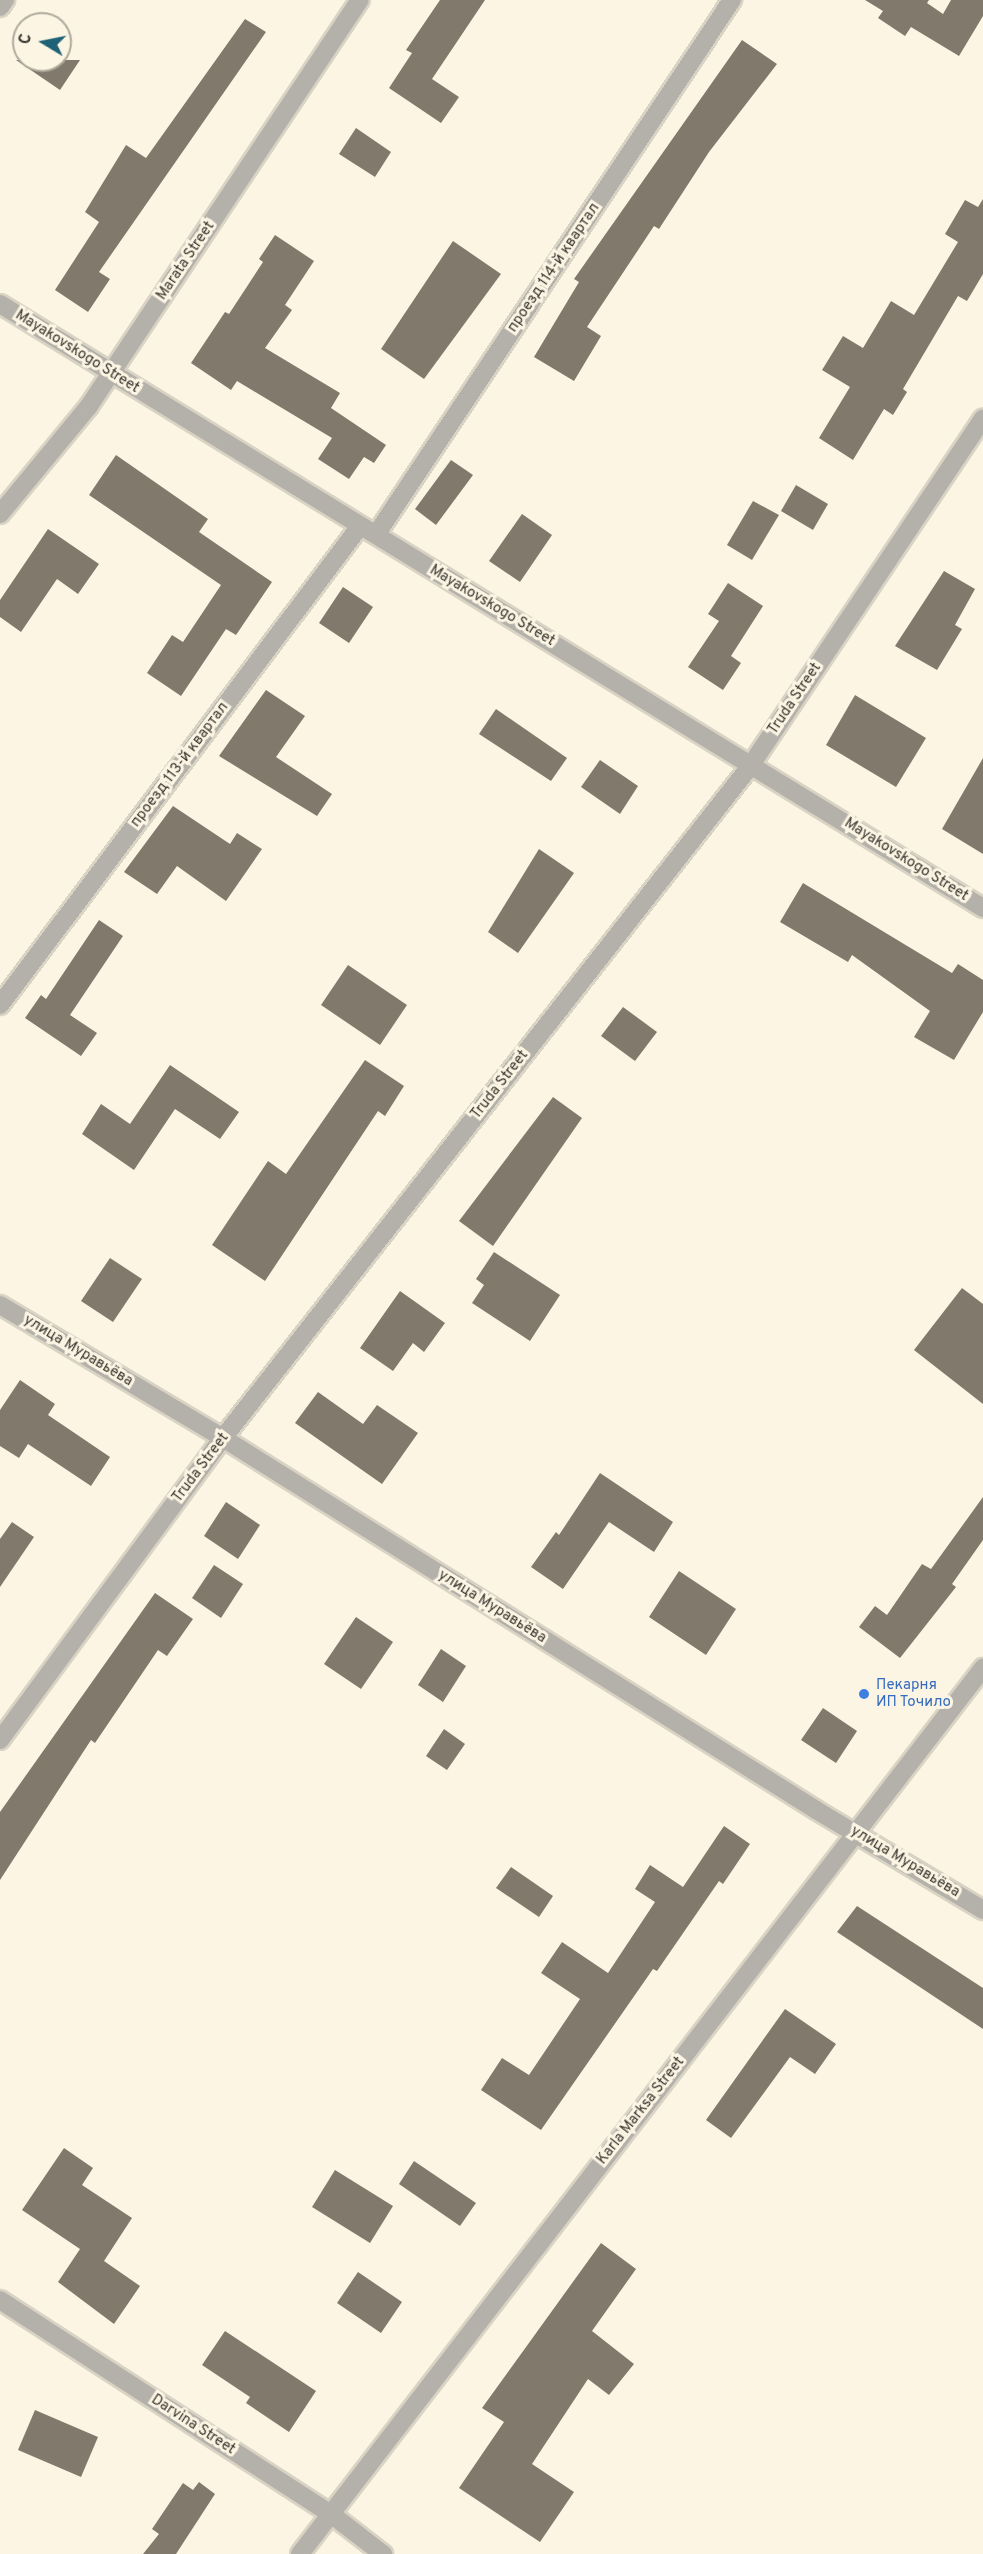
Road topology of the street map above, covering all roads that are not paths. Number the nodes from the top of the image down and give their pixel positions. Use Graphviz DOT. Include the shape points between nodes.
graph roads {
  1 [pos="5,0"];
  2 [pos="360,0"];
  3 [pos="732,0"];
  4 [pos="0,8"];
  5 [pos="0,304"];
  6 [pos="111,373"];
  7 [pos="983,419"];
  8 [pos="0,514"];
  9 [pos="368,530"];
  10 [pos="751,765"];
  11 [pos="983,908"];
  12 [pos="0,1005"];
  13 [pos="0,1305"];
  14 [pos="223,1437"];
  15 [pos="983,1668"];
  16 [pos="0,1740"];
  17 [pos="856,1832"];
  18 [pos="983,1910"];
  19 [pos="0,2300"];
  20 [pos="331,2514"];
  21 [pos="300,2554"];
  22 [pos="383,2554"];
  1 -- 4 [label="street"];
  2 -- 6 [label="street, Marata Street"];
  3 -- 9 [label="street, проезд 114-й квартал"];
  5 -- 6 [label="street, Mayakovskogo Street"];
  6 -- 8 [label="street, Marata Street" via="89,406"];
  6 -- 9 [label="street, Mayakovskogo Street"];
  7 -- 10 [label="street, Truda Street"];
  9 -- 10 [label="street, Mayakovskogo Street"];
  9 -- 12 [label="street, проезд 113-й квартал"];
  10 -- 11 [label="street, Mayakovskogo Street"];
  10 -- 14 [label="street, Truda Street"];
  13 -- 14 [label="street, улица Муравьёва"];
  14 -- 16 [label="street, Truda Street"];
  14 -- 17 [label="street, улица Муравьёва"];
  15 -- 17 [label="street, Karla Marksa Street"];
  17 -- 18 [label="street, улица Муравьёва"];
  17 -- 20 [label="street, Karla Marksa Street"];
  19 -- 20 [label="street, Darvina Street"];
  20 -- 21 [label="street, Karla Marksa Street"];
  20 -- 22 [label="street, Darvina Street"];
}
